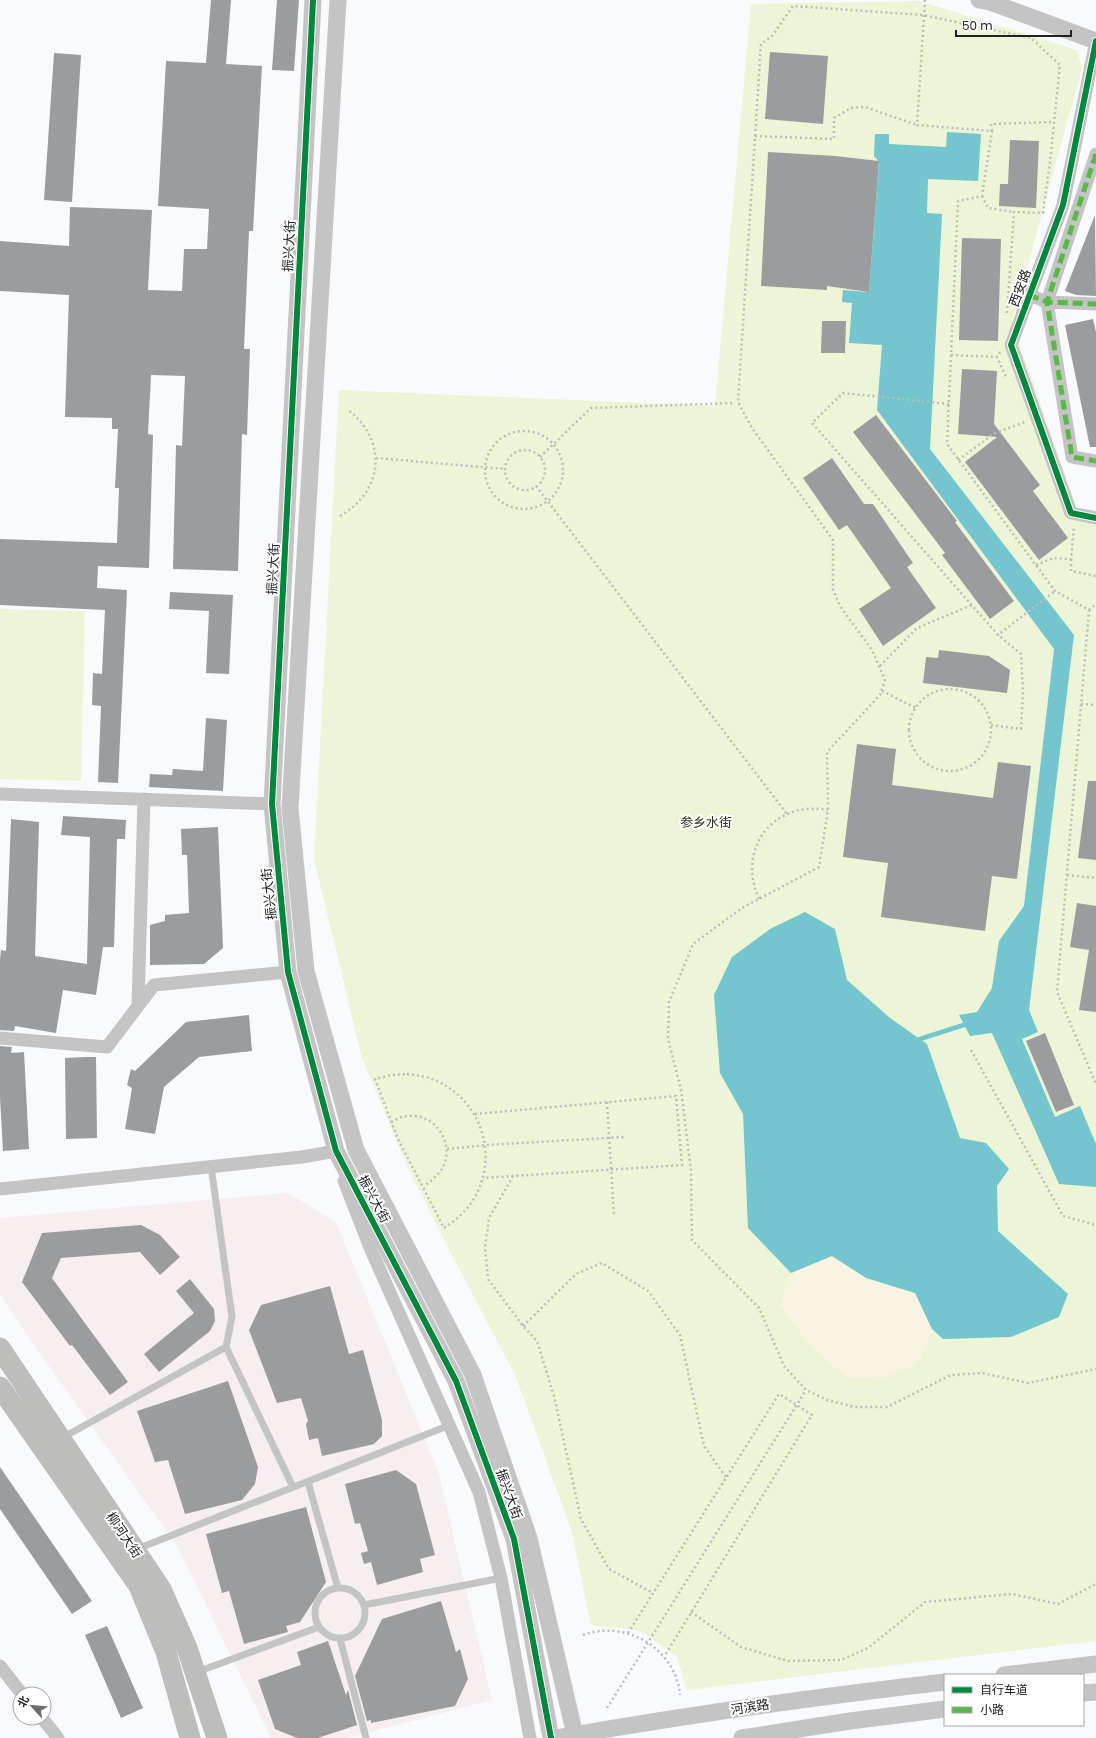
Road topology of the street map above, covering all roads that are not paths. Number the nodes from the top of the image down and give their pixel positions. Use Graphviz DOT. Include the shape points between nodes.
graph roads {
  1 [pos="313,0"];
  2 [pos="338,0"];
  3 [pos="980,0"];
  4 [pos="1096,41"];
  5 [pos="1096,154"];
  6 [pos="1029,295"];
  7 [pos="1047,302"];
  8 [pos="1096,304"];
  9 [pos="1096,461"];
  10 [pos="1096,518"];
  11 [pos="0,794"];
  12 [pos="144,799"];
  13 [pos="272,804"];
  14 [pos="288,972"];
  15 [pos="138,1005"];
  16 [pos="0,1038"];
  17 [pos="336,1151"];
  18 [pos="211,1166"];
  19 [pos="0,1188"];
  20 [pos="226,1347"];
  21 [pos="0,1348"];
  22 [pos="0,1387"];
  23 [pos="450,1425"];
  24 [pos="60,1439"];
  25 [pos="308,1482"];
  26 [pos="293,1488"];
  27 [pos="135,1550"];
  28 [pos="501,1578"];
  29 [pos="338,1588"];
  30 [pos="364,1605"];
  31 [pos="319,1627"];
  32 [pos="340,1639"];
  33 [pos="1096,1664"];
  34 [pos="0,1666"];
  35 [pos="195,1672"];
  36 [pos="1012,1674"];
  37 [pos="944,1682"];
  38 [pos="16,1686"];
  39 [pos="1096,1692"];
  40 [pos="1084,1693"];
  41 [pos="944,1710"];
  42 [pos="48,1726"];
  43 [pos="575,1734"];
  44 [pos="58,1738"];
  45 [pos="190,1738"];
  46 [pos="217,1738"];
  47 [pos="366,1738"];
  48 [pos="530,1738"];
  49 [pos="551,1738"];
  50 [pos="556,1738"];
  51 [pos="742,1738"];
  1 -- 13 [label="street, 振兴大街"];
  2 -- 43 [label="street, 振兴大街" via="290,808 306,971 356,1150 473,1375 529,1538"];
  3 -- 4 [label="street"];
  4 -- 6 [label="street, 西安路" via="1063,205"];
  5 -- 7 [label="street"];
  6 -- 7 [label="street"];
  6 -- 10 [label="street, 西安路" via="1011,345 1071,513"];
  7 -- 8 [label="street"];
  7 -- 9 [label="street" via="1072,457"];
  11 -- 12 [label="street"];
  12 -- 13 [label="street"];
  12 -- 15 [label="street"];
  13 -- 14 [label="street, 振兴大街"];
  14 -- 15 [label="street" via="154,985"];
  14 -- 17 [label="street, 振兴大街"];
  15 -- 16 [label="street" via="107,1047"];
  17 -- 18 [label="street"];
  17 -- 23 [label="street" via="342,1175 371,1250"];
  17 -- 49 [label="street, 振兴大街" via="459,1388 514,1539"];
  18 -- 19 [label="street"];
  18 -- 20 [label="lane" via="232,1317"];
  20 -- 24 [label="lane"];
  20 -- 26 [label="lane"];
  21 -- 24 [label="main road, 柳河大街"];
  22 -- 45 [label="main road, 柳河大街" via="139,1586 166,1652"];
  23 -- 25 [label="lane"];
  23 -- 28 [label="street" via="479,1492"];
  24 -- 27 [label="main road, 柳河大街"];
  25 -- 26 [label="lane"];
  25 -- 29 [label="lane"];
  26 -- 27 [label="lane"];
  27 -- 35 [label="main road, 柳河大街" via="161,1588"];
  28 -- 30 [label="lane"];
  28 -- 48 [label="street"];
  29 -- 30 [label="lane" via="355,1592"];
  29 -- 31 [label="lane" via="321,1596 317,1603 315,1611"];
  30 -- 32 [label="lane" via="366,1617 363,1626 353,1635"];
  31 -- 32 [label="lane" via="332,1638"];
  31 -- 35 [label="lane"];
  32 -- 47 [label="lane"];
  33 -- 36 [label="street"];
  34 -- 38 [label="street"];
  35 -- 46 [label="main road, 柳河大街"];
  37 -- 43 [label="street, 河滨路" via="847,1693"];
  39 -- 40 [label="street"];
  41 -- 51 [label="street" via="850,1721"];
  42 -- 44 [label="street"];
  43 -- 50 [label="street, 河滨路"];
}
